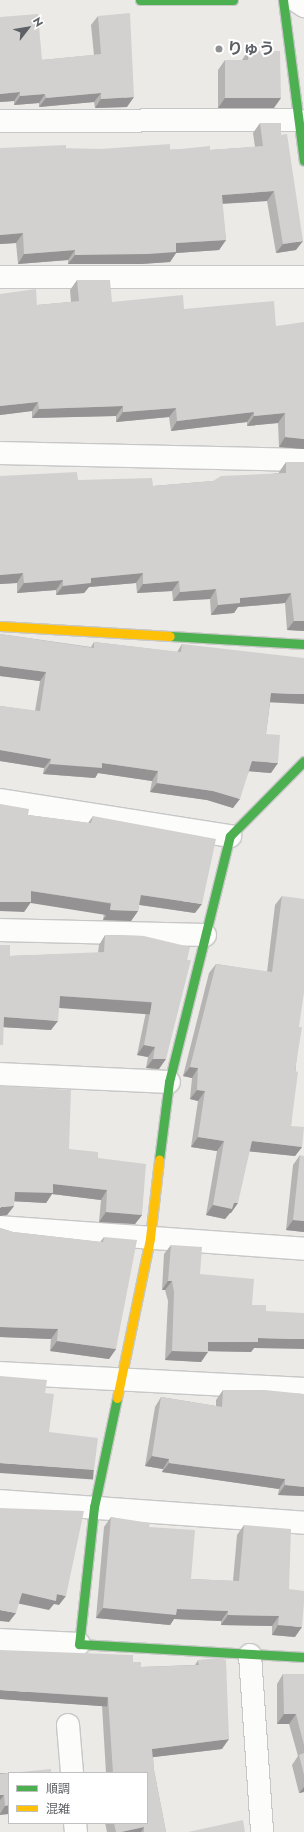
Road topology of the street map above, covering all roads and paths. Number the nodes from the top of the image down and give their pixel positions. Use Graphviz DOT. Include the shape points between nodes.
graph roads {
  1 [pos="140,0"];
  2 [pos="234,0"];
  3 [pos="283,0"];
  4 [pos="295,0"];
  5 [pos="304,6"];
  6 [pos="298,120"];
  7 [pos="0,121"];
  8 [pos="304,161"];
  9 [pos="0,277"];
  10 [pos="304,277"];
  11 [pos="0,453"];
  12 [pos="304,460"];
  13 [pos="0,626"];
  14 [pos="304,644"];
  15 [pos="304,761"];
  16 [pos="0,800"];
  17 [pos="230,836"];
  18 [pos="0,930"];
  19 [pos="205,935"];
  20 [pos="0,1074"];
  21 [pos="169,1082"];
  22 [pos="0,1227"];
  23 [pos="150,1238"];
  24 [pos="304,1249"];
  25 [pos="0,1373"];
  26 [pos="123,1380"];
  27 [pos="304,1389"];
  28 [pos="0,1501"];
  29 [pos="94,1507"];
  30 [pos="304,1524"];
  31 [pos="0,1640"];
  32 [pos="79,1644"];
  33 [pos="250,1655"];
  34 [pos="304,1657"];
  35 [pos="68,1725"];
  36 [pos="72,1772"];
  37 [pos="262,1832"];
  1 -- 2 [label="street"];
  3 -- 6 [label="street"];
  4 -- 5 [label="street"];
  6 -- 7 [label="street"];
  6 -- 8 [label="street"];
  9 -- 10 [label="street"];
  11 -- 12 [label="street"];
  13 -- 14 [label="street"];
  15 -- 17 [label="street"];
  16 -- 17 [label="street"];
  17 -- 19 [label="street"];
  18 -- 19 [label="street"];
  19 -- 21 [label="street"];
  20 -- 21 [label="street"];
  21 -- 23 [label="street"];
  22 -- 23 [label="street"];
  23 -- 24 [label="street"];
  23 -- 26 [label="street"];
  25 -- 26 [label="street"];
  26 -- 27 [label="street"];
  26 -- 29 [label="street"];
  28 -- 29 [label="street"];
  29 -- 30 [label="street"];
  29 -- 32 [label="street"];
  31 -- 32 [label="street"];
  32 -- 33 [label="street"];
  33 -- 34 [label="street"];
  33 -- 37 [label="street"];
  35 -- 36 [label="street"];
}
